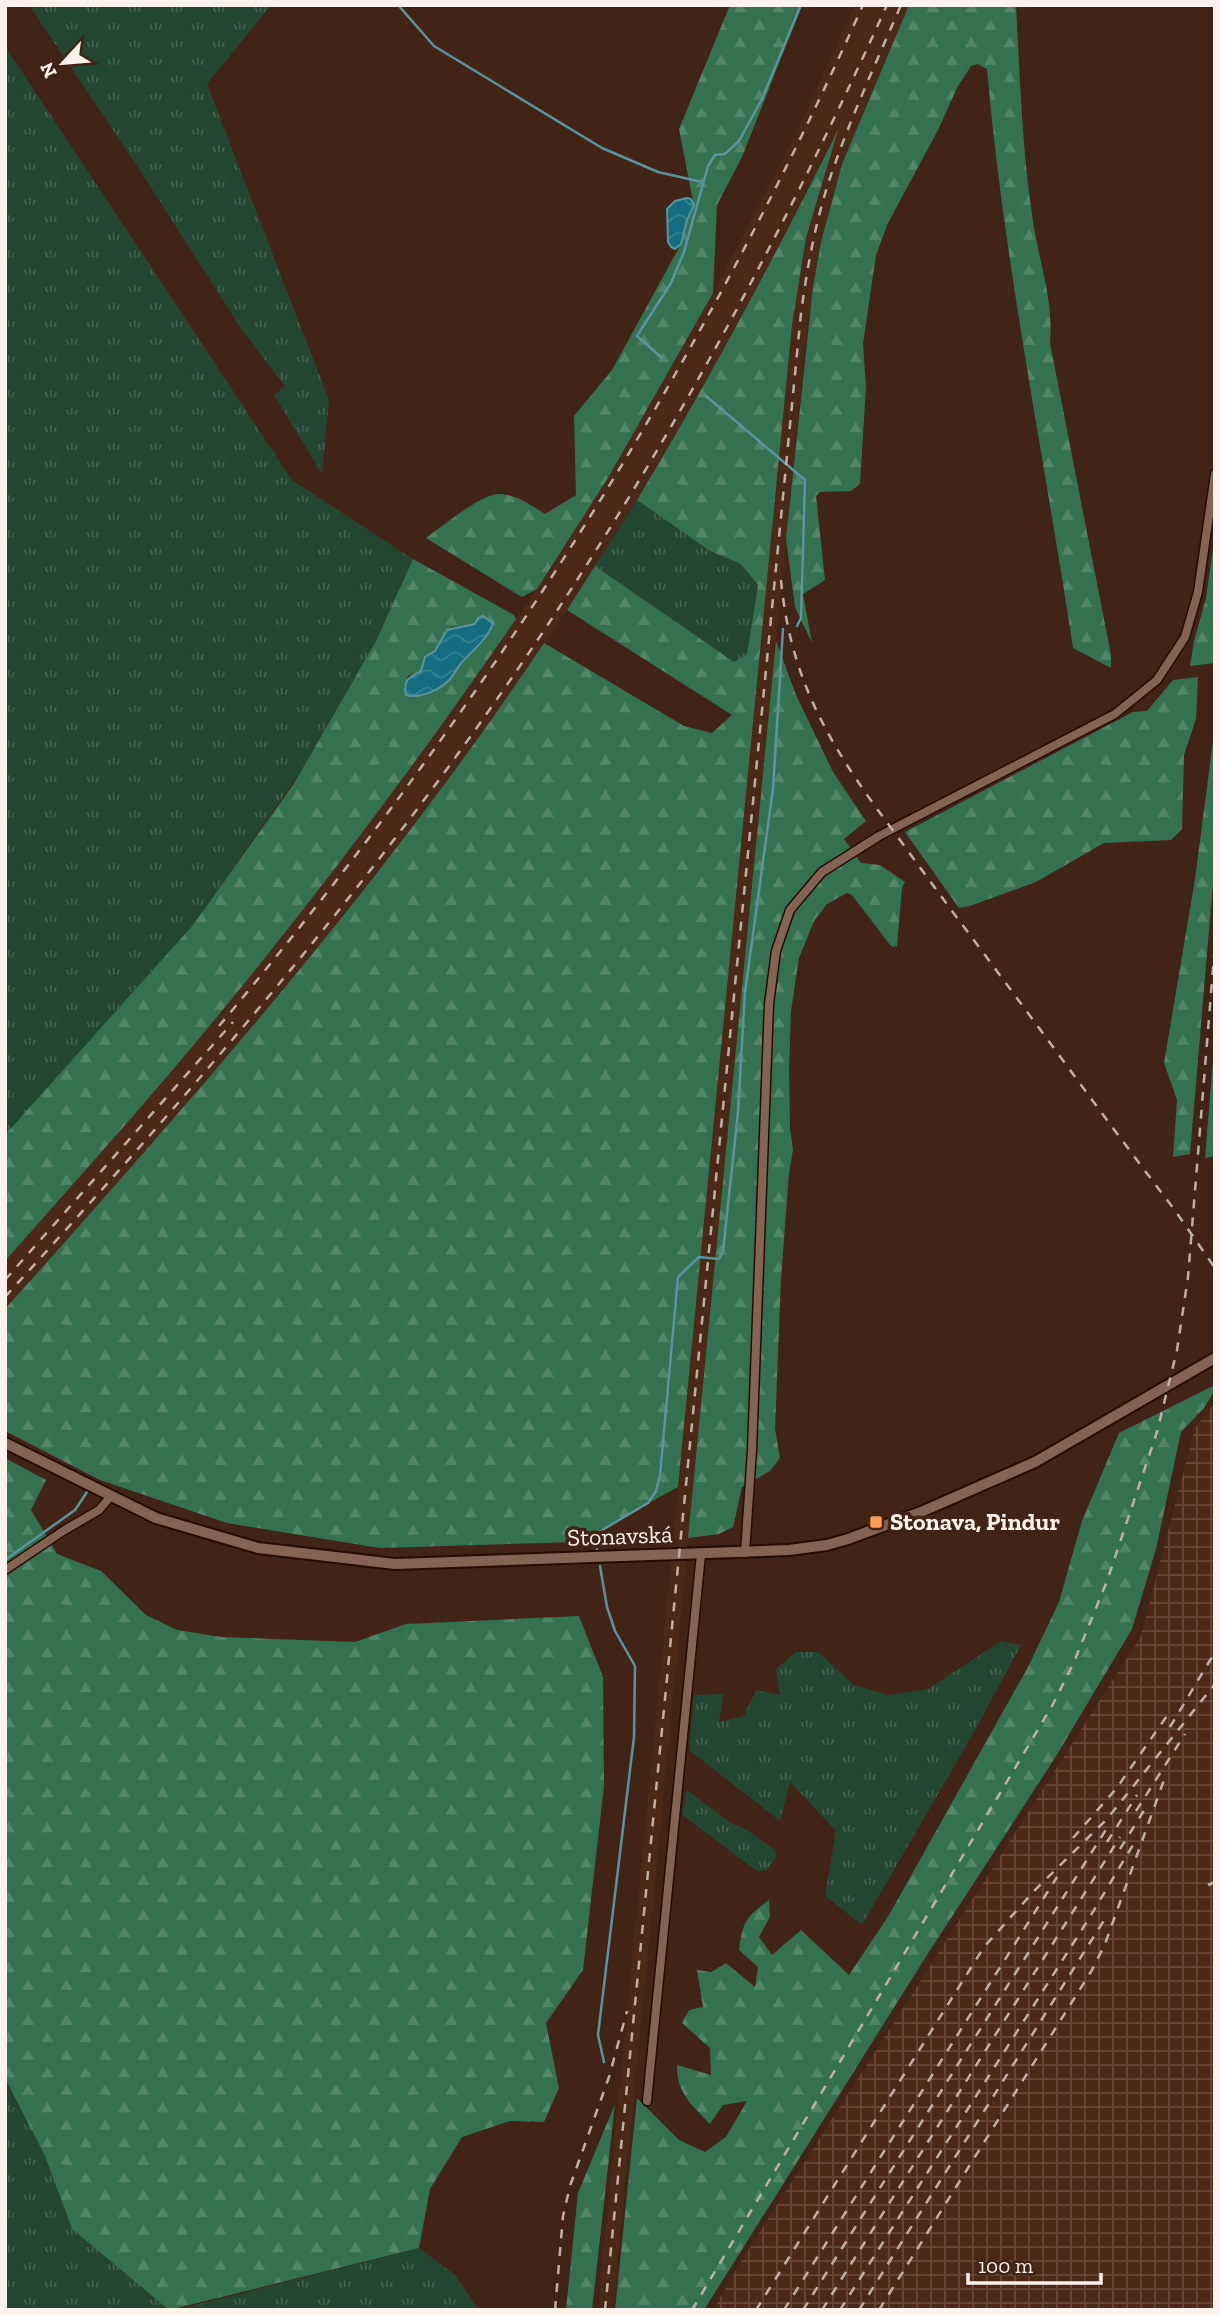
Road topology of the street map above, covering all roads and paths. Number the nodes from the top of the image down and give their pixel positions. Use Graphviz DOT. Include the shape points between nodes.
graph roads {
  1 [pos="1215,474"];
  2 [pos="1215,1357"];
  3 [pos="5,1443"];
  4 [pos="111,1496"];
  5 [pos="745,1553"];
  6 [pos="701,1554"];
  7 [pos="5,1570"];
  8 [pos="648,2101"];
  1 -- 5 [label="street" via="1198,592 1185,637 1157,680 1115,714 833,864 790,911 776,951 769,1004"];
  2 -- 5 [label="street, Stonavská" via="1035,1462 921,1512 827,1545"];
  3 -- 4 [label="street, Stonavská"];
  4 -- 6 [label="street, Stonavská" via="156,1518 258,1548 383,1563"];
  4 -- 7 [label="street" via="99,1510"];
  5 -- 6 [label="street, Stonavská"];
  6 -- 8 [label="street"];
}
